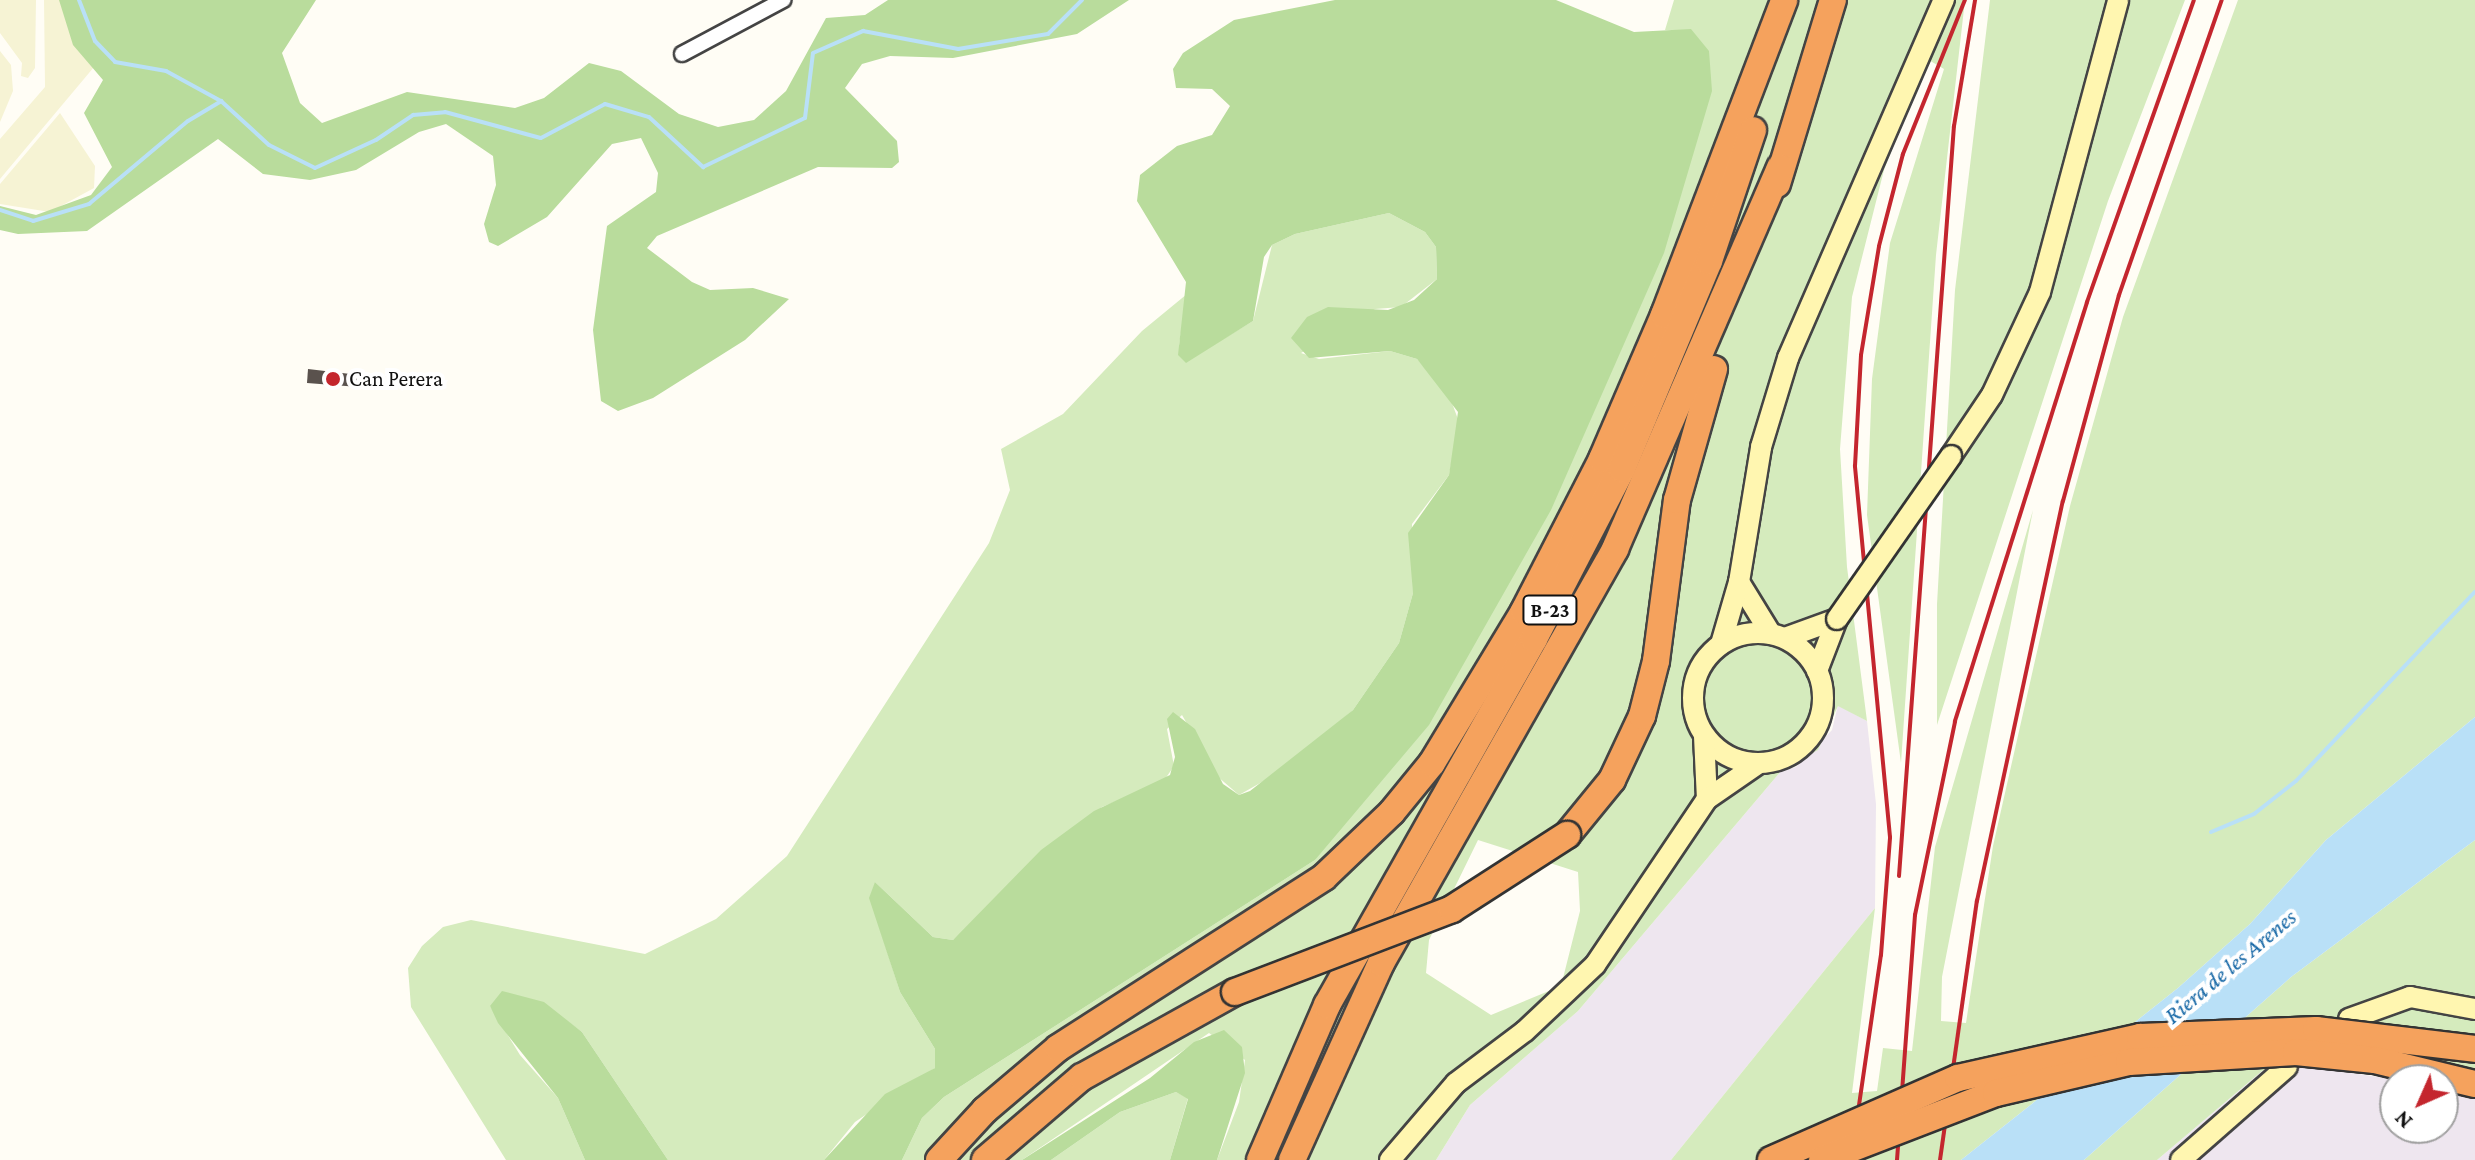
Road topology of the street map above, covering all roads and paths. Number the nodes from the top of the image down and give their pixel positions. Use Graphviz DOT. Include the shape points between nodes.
graph roads {
  1 [pos="783,0"];
  2 [pos="1786,0"];
  3 [pos="1833,0"];
  4 [pos="1944,0"];
  5 [pos="2118,0"];
  6 [pos="1776,32"];
  7 [pos="682,54"];
  8 [pos="1780,167"];
  9 [pos="1739,582"];
  10 [pos="1837,619"];
  11 [pos="1778,636"];
  12 [pos="1721,644"];
  13 [pos="1817,671"];
  14 [pos="1704,735"];
  15 [pos="1758,764"];
  16 [pos="1707,799"];
  17 [pos="2475,1009"];
  18 [pos="2370,1010"];
  19 [pos="2349,1019"];
  20 [pos="2475,1024"];
  21 [pos="2475,1049"];
  22 [pos="2287,1067"];
  23 [pos="2475,1084"];
  24 [pos="939,1160"];
  25 [pos="985,1160"];
  26 [pos="1260,1160"];
  27 [pos="1292,1160"];
  28 [pos="1390,1160"];
  29 [pos="1771,1160"];
  30 [pos="1822,1160"];
  31 [pos="2181,1160"];
  1 -- 7 [label="street"];
  2 -- 6 [label="highway, B-23"];
  3 -- 8 [label="highway, B-23"];
  4 -- 9 [label="main road" via="1788,358 1761,447"];
  5 -- 10 [label="main road, bridge" via="2040,292 2001,380"];
  6 -- 24 [label="highway" via="1602,459 1524,611 1432,763 1385,820 1324,877 1058,1048 985,1110"];
  6 -- 26 [label="highway, B-23" via="1709,261 1626,459 1534,639 1327,1005"];
  8 -- 25 [label="highway, bridge" via="1768,223 1684,467 1642,716 1612,780 1567,835 1452,909 1235,992 1082,1077"];
  8 -- 27 [label="highway, B-23" via="1615,549 1381,963"];
  9 -- 11 [label="main road"];
  9 -- 12 [label="main road"];
  10 -- 11 [label="main road"];
  10 -- 13 [label="main road"];
  11 -- 12 [label="main road" via="1745,634"];
  11 -- 13 [label="main road"];
  12 -- 14 [label="main road" via="1695,680 1694,711"];
  13 -- 15 [label="main road" via="1823,712 1811,738 1788,757"];
  14 -- 15 [label="main road" via="1730,757"];
  14 -- 16 [label="main road"];
  15 -- 16 [label="main road"];
  16 -- 28 [label="main road" via="1595,965 1525,1031 1456,1083"];
  17 -- 18 [label="main road" via="2410,997"];
  18 -- 19 [label="main road"];
  18 -- 20 [label="main road" via="2425,1009"];
  21 -- 29 [label="highway, bridge" via="2300,1029 2140,1037 1958,1078"];
  22 -- 31 [label="main road"];
  23 -- 30 [label="highway, bridge" via="2375,1060 2296,1052 2129,1062 1996,1093"];
}
